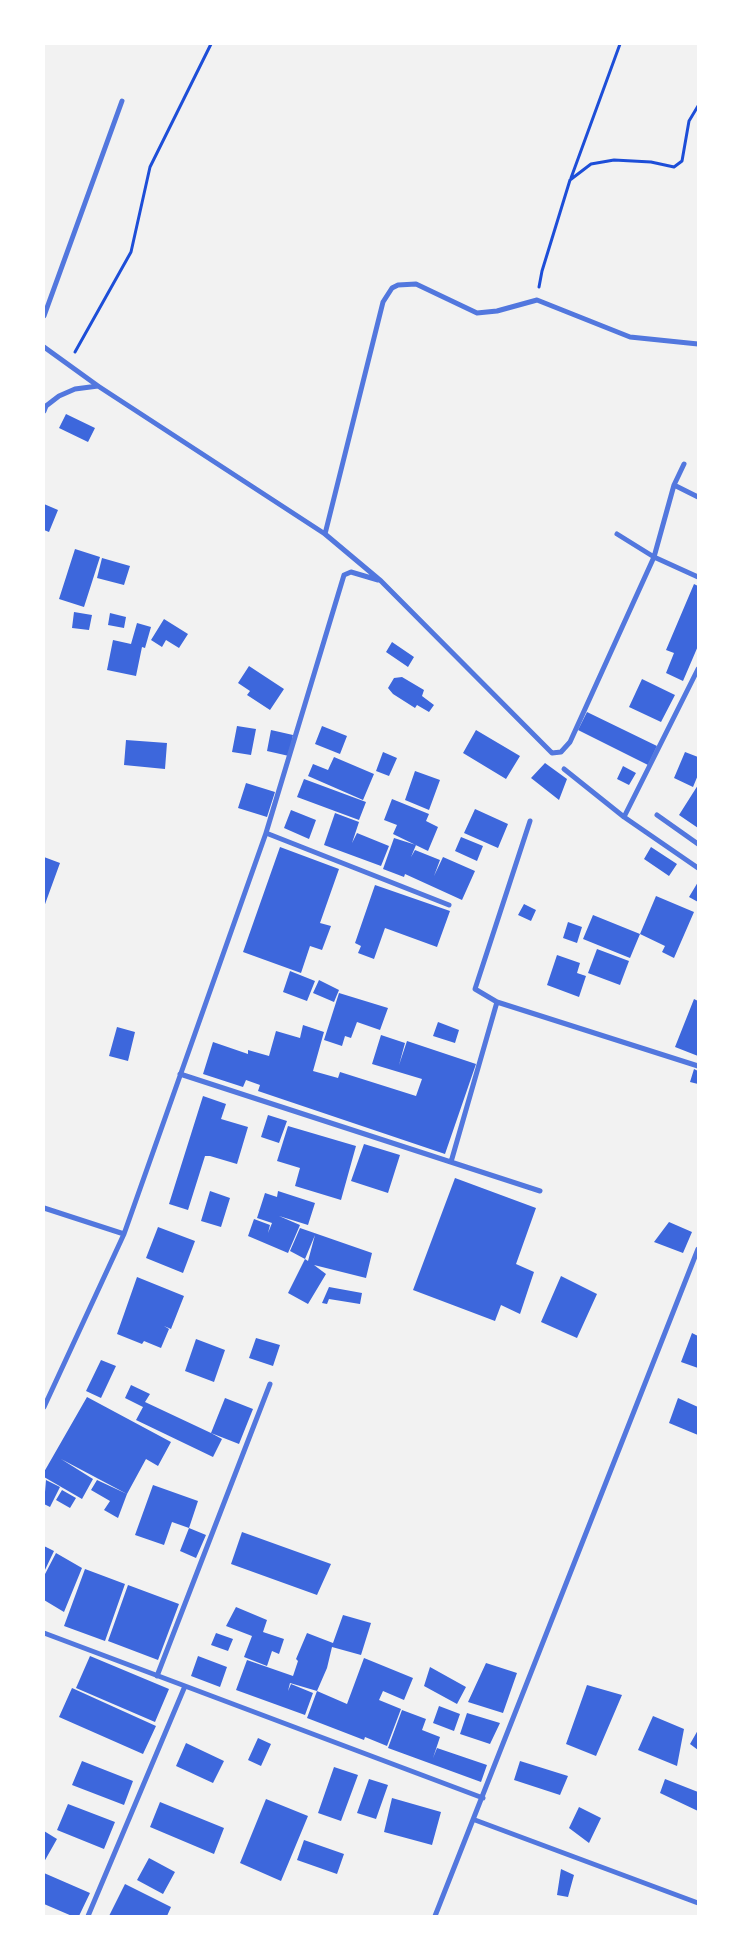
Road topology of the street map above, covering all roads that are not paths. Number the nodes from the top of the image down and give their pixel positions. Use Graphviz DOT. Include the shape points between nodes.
graph roads {
  1 [pos="122,101"];
  2 [pos="44,316"];
  3 [pos="698,344"];
  4 [pos="44,346"];
  5 [pos="98,386"];
  6 [pos="44,411"];
  7 [pos="684,464"];
  8 [pos="674,485"];
  9 [pos="698,496"];
  10 [pos="325,534"];
  11 [pos="617,534"];
  12 [pos="654,557"];
  13 [pos="698,577"];
  14 [pos="381,581"];
  15 [pos="698,669"];
  16 [pos="564,769"];
  17 [pos="657,815"];
  18 [pos="624,818"];
  19 [pos="530,821"];
  20 [pos="266,833"];
  21 [pos="698,844"];
  22 [pos="698,868"];
  23 [pos="449,904"];
  24 [pos="497,1002"];
  25 [pos="698,1066"];
  26 [pos="180,1074"];
  27 [pos="451,1162"];
  28 [pos="540,1191"];
  29 [pos="44,1208"];
  30 [pos="124,1234"];
  31 [pos="698,1249"];
  32 [pos="270,1384"];
  33 [pos="44,1407"];
  34 [pos="44,1633"];
  35 [pos="157,1676"];
  36 [pos="185,1686"];
  37 [pos="483,1798"];
  38 [pos="475,1820"];
  39 [pos="698,1903"];
  40 [pos="88,1916"];
  41 [pos="435,1916"];
  1 -- 2 [label="street"];
  3 -- 10 [label="street" via="630,337 537,300 477,313 416,284 406,283 392,288 383,302"];
  4 -- 5 [label="street"];
  5 -- 6 [label="street" via="75,389 59,396"];
  5 -- 10 [label="street"];
  7 -- 8 [label="street"];
  8 -- 9 [label="street"];
  8 -- 12 [label="street"];
  10 -- 14 [label="street"];
  11 -- 12 [label="street"];
  12 -- 13 [label="street"];
  12 -- 14 [label="street" via="570,742 561,752 552,753"];
  14 -- 20 [label="street" via="351,572 344,575"];
  15 -- 18 [label="street"];
  16 -- 18 [label="street"];
  17 -- 21 [label="street"];
  18 -- 22 [label="street"];
  19 -- 24 [label="street" via="475,988"];
  20 -- 23 [label="street"];
  20 -- 26 [label="street"];
  24 -- 25 [label="street"];
  24 -- 27 [label="street"];
  26 -- 27 [label="street"];
  26 -- 30 [label="street"];
  27 -- 28 [label="street"];
  29 -- 30 [label="street"];
  30 -- 33 [label="street"];
  31 -- 37 [label="street"];
  32 -- 35 [label="street"];
  34 -- 35 [label="street"];
  35 -- 36 [label="street"];
  36 -- 37 [label="street"];
  36 -- 40 [label="street"];
  37 -- 38 [label="street"];
  38 -- 39 [label="street"];
  38 -- 41 [label="street"];
}
